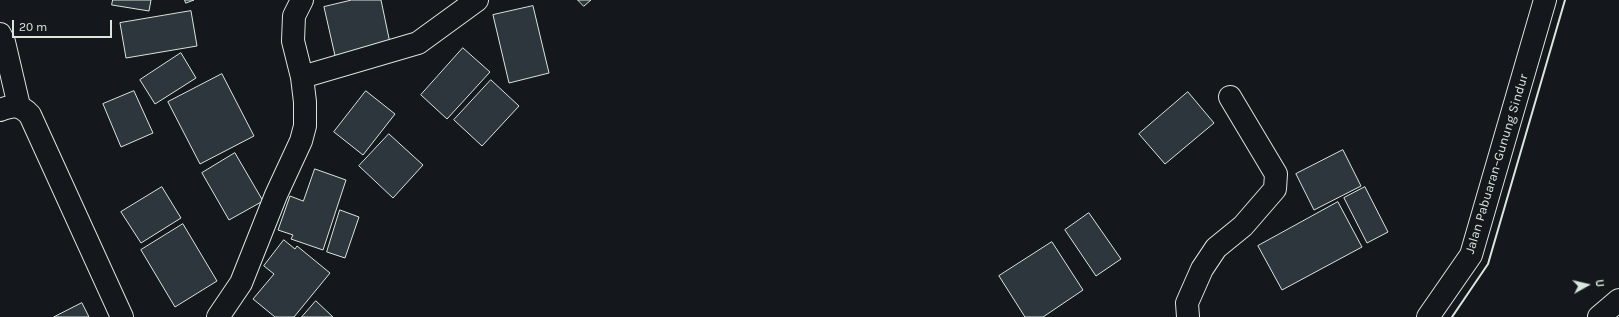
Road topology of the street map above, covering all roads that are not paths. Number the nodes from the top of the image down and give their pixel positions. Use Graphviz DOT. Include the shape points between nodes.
graph roads {
  1 [pos="302,0"];
  2 [pos="477,0"];
  3 [pos="1545,0"];
  4 [pos="0,34"];
  5 [pos="302,77"];
  6 [pos="1230,96"];
  7 [pos="9,108"];
  8 [pos="1619,300"];
  9 [pos="122,317"];
  10 [pos="218,317"];
  11 [pos="1188,317"];
  12 [pos="1428,317"];
  13 [pos="1599,317"];
  1 -- 5 [label="street" via="294,16 293,41"];
  2 -- 5 [label="street" via="418,43"];
  3 -- 12 [label="street, Jalan Pabuaran–Gunung Sindur" via="1471,255"];
  4 -- 7 [label="street" via="4,42"];
  5 -- 10 [label="street" via="305,126 301,141 276,195 241,284"];
  6 -- 11 [label="street" via="1276,174 1275,189 1243,226 1216,248 1202,269 1187,303"];
  7 -- 9 [label="street" via="25,109 30,115"];
  8 -- 13 [label="street"];
}
